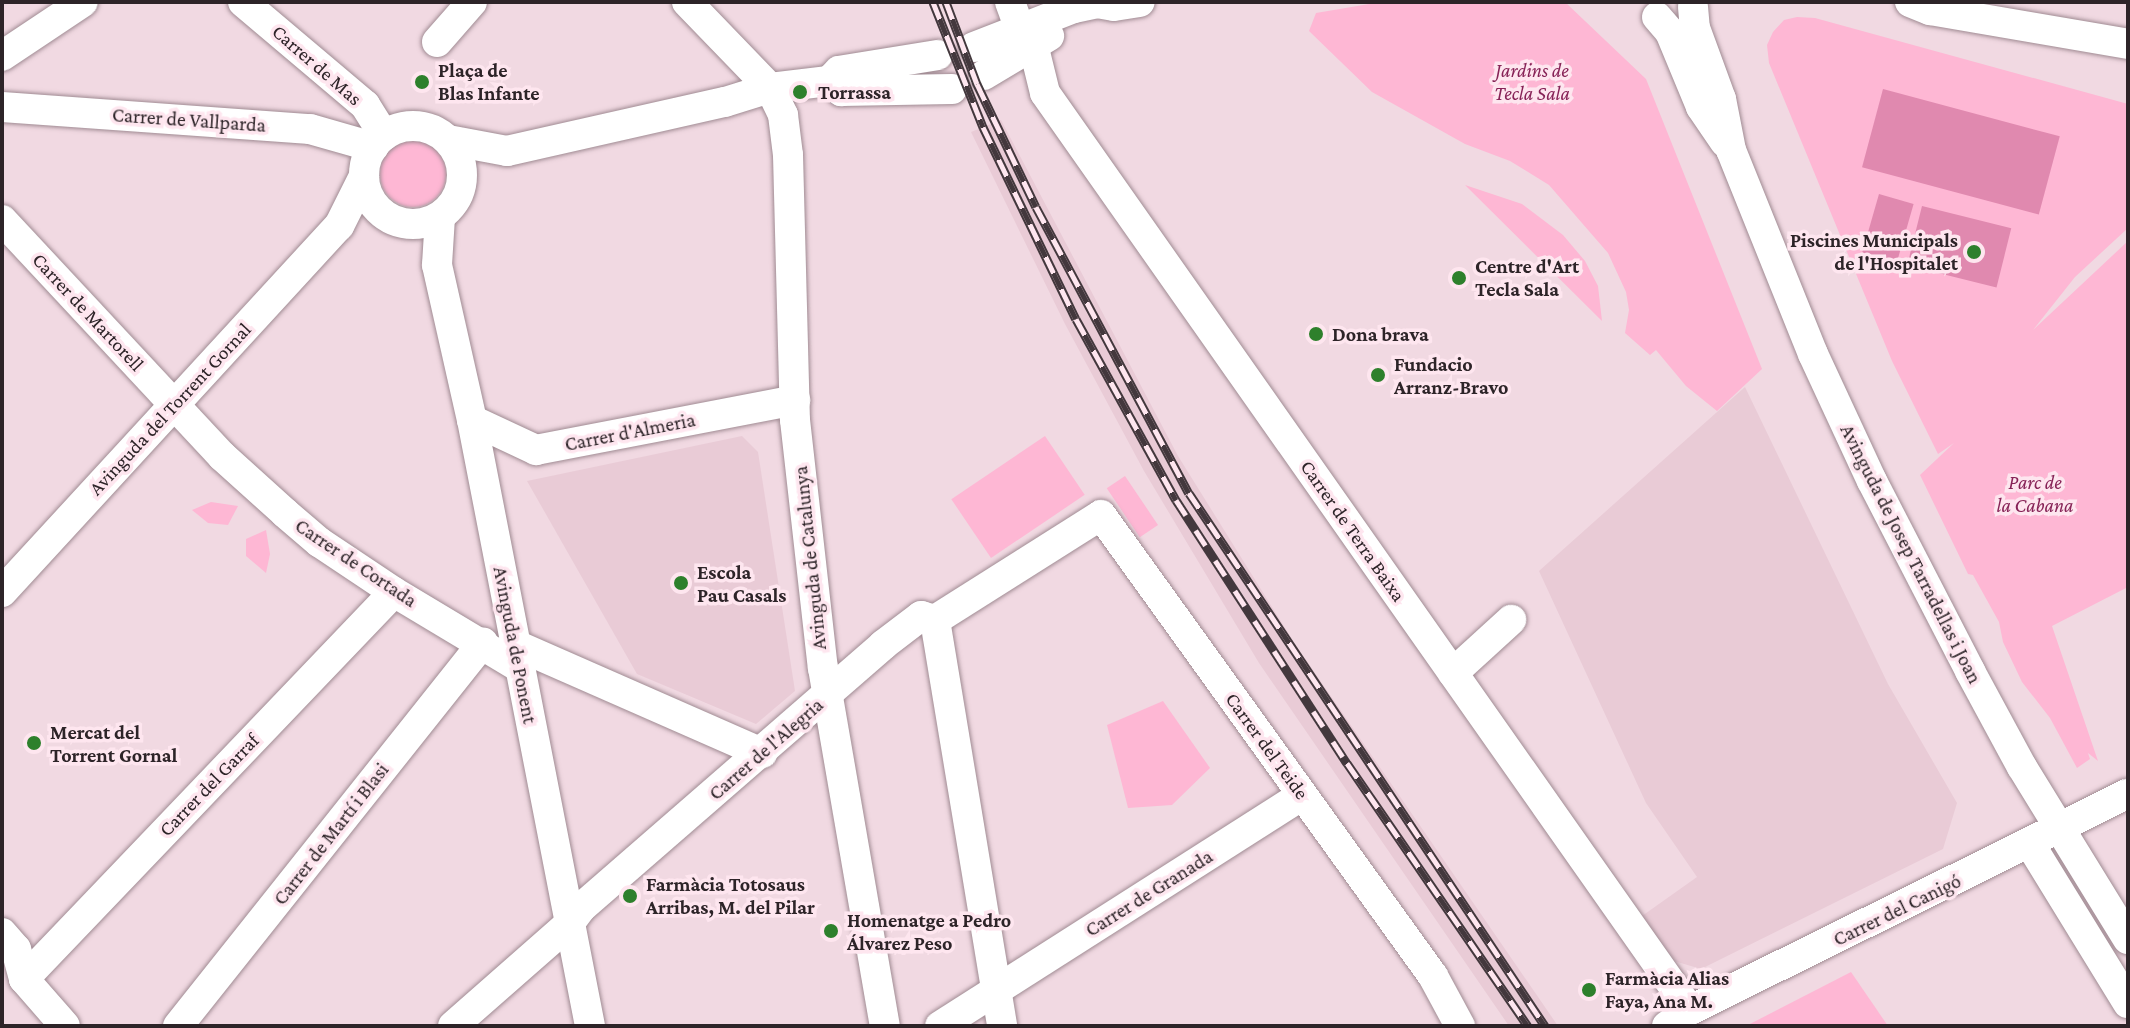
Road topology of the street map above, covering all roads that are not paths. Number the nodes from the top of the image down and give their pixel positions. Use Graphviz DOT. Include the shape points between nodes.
graph roads {
  1 [pos="83,2"];
  2 [pos="243,2"];
  3 [pos="472,2"];
  4 [pos="687,2"];
  5 [pos="1910,2"];
  6 [pos="1127,4"];
  7 [pos="1694,4"];
  8 [pos="1649,10"];
  9 [pos="1021,25"];
  10 [pos="437,42"];
  11 [pos="2128,44"];
  12 [pos="938,55"];
  13 [pos="2,56"];
  14 [pos="979,61"];
  15 [pos="829,81"];
  16 [pos="770,88"];
  17 [pos="952,89"];
  18 [pos="2,107"];
  19 [pos="448,140"];
  20 [pos="378,141"];
  21 [pos="1731,150"];
  22 [pos="507,151"];
  23 [pos="364,176"];
  24 [pos="462,185"];
  25 [pos="2,220"];
  26 [pos="417,221"];
  27 [pos="339,226"];
  28 [pos="795,400"];
  29 [pos="173,406"];
  30 [pos="472,420"];
  31 [pos="1101,515"];
  32 [pos="2,592"];
  33 [pos="394,592"];
  34 [pos="935,620"];
  35 [pos="1511,620"];
  36 [pos="483,642"];
  37 [pos="517,656"];
  38 [pos="1453,673"];
  39 [pos="827,696"];
  40 [pos="762,753"];
  41 [pos="2128,794"];
  42 [pos="1302,795"];
  43 [pos="2060,829"];
  44 [pos="2030,844"];
  45 [pos="569,924"];
  46 [pos="2128,939"];
  47 [pos="11,957"];
  48 [pos="1433,976"];
  49 [pos="997,990"];
  50 [pos="2128,1003"];
  51 [pos="1678,1018"];
  52 [pos="65,1026"];
  53 [pos="178,1026"];
  54 [pos="453,1026"];
  55 [pos="590,1026"];
  56 [pos="885,1026"];
  57 [pos="940,1026"];
  58 [pos="1002,1026"];
  59 [pos="1445,1026"];
  60 [pos="1460,1026"];
  1 -- 13 [label="street"];
  2 -- 20 [label="street, Carrer de Mas" via="365,105"];
  3 -- 10 [label="street"];
  4 -- 16 [label="street"];
  5 -- 11 [label="street" via="1930,10"];
  6 -- 9 [label="street" via="1099,21 1062,30"];
  7 -- 8 [label="street" via="1677,18"];
  7 -- 21 [label="street, Avinguda de Josep Tarradellas i Joan" via="1695,28 1721,99"];
  8 -- 21 [label="street, Avinguda de Josep Tarradellas i Joan" via="1670,32 1701,107"];
  9 -- 14 [label="street"];
  9 -- 38 [label="street, Carrer de Terra Baixa" via="1045,93"];
  12 -- 15 [label="street" via="839,71"];
  15 -- 16 [label="street"];
  15 -- 17 [label="street" via="841,91"];
  16 -- 22 [label="street"];
  16 -- 28 [label="street, Avinguda de Catalunya" via="783,115 788,155"];
  18 -- 20 [label="street, Carrer de Vallparda" via="310,129"];
  19 -- 20 [label="street" via="437,131 410,125"];
  19 -- 22 [label="street"];
  19 -- 24 [label="street" via="460,161"];
  20 -- 23 [label="street"];
  21 -- 43 [label="street, Avinguda de Josep Tarradellas i Joan" via="1813,354 1872,481 1977,684"];
  22 -- 24 [label="street"];
  23 -- 26 [label="street" via="374,205"];
  23 -- 27 [label="street, Avinguda del Torrent Gornal"];
  24 -- 26 [label="street" via="450,208"];
  25 -- 29 [label="street, Carrer de Martorell"];
  26 -- 27 [label="street"];
  26 -- 30 [label="street, Avinguda de Ponent" via="437,265"];
  27 -- 29 [label="street, Avinguda del Torrent Gornal"];
  28 -- 30 [label="street, Carrer d'Almeria" via="536,450"];
  28 -- 39 [label="street, Avinguda de Catalunya"];
  29 -- 32 [label="street, Avinguda del Torrent Gornal"];
  29 -- 33 [label="street, Carrer de Cortada" via="319,542"];
  30 -- 37 [label="street, Avinguda de Ponent"];
  31 -- 34 [label="street, Carrer de l'Alegria"];
  31 -- 42 [label="street, Carrer del Teide"];
  33 -- 36 [label="street, Carrer de Cortada"];
  33 -- 47 [label="street, Carrer del Garraf"];
  34 -- 39 [label="street, Carrer de l'Alegria" via="921,616"];
  34 -- 49 [label="street"];
  35 -- 38 [label="street"];
  36 -- 37 [label="street, Carrer de Cortada"];
  36 -- 53 [label="street, Carrer de Martí i Blasi"];
  37 -- 40 [label="street, Carrer de Cortada"];
  37 -- 45 [label="street, Avinguda de Ponent"];
  38 -- 51 [label="street, Carrer de Terra Baixa"];
  39 -- 40 [label="street, Carrer de l'Alegria"];
  39 -- 56 [label="street, Avinguda de Catalunya"];
  40 -- 45 [label="street, Carrer de l'Alegria" via="582,907"];
  41 -- 43 [label="street, Carrer del Canigó"];
  42 -- 48 [label="street, Carrer del Teide"];
  42 -- 49 [label="street, Carrer de Granada"];
  43 -- 44 [label="street, Carrer del Canigó"];
  43 -- 46 [label="street, Avinguda de Josep Tarradellas i Joan"];
  44 -- 50 [label="street"];
  44 -- 51 [label="street, Carrer del Canigó"];
  45 -- 54 [label="street, Carrer de l'Alegria"];
  45 -- 55 [label="street, Avinguda de Ponent"];
  47 -- 52 [label="street"];
  48 -- 59 [label="street, Carrer del Teide"];
  48 -- 60 [label="street, Carrer del Teide"];
  49 -- 57 [label="street, Carrer de Granada"];
  49 -- 58 [label="street"];
}
